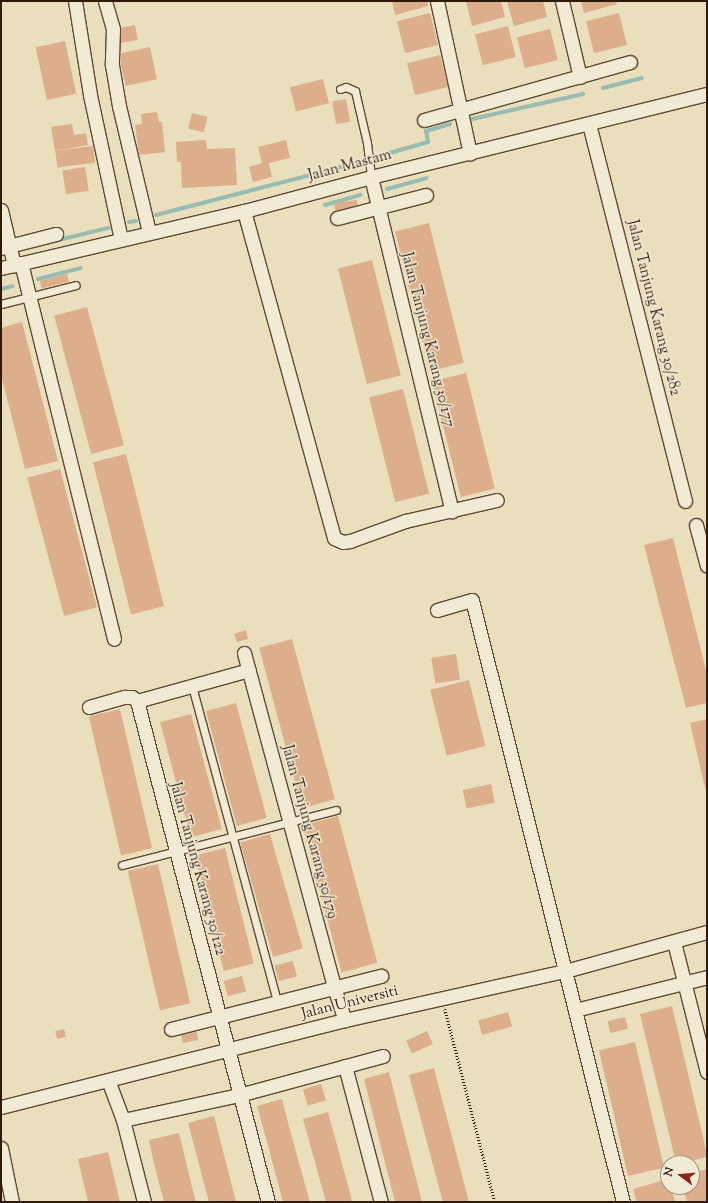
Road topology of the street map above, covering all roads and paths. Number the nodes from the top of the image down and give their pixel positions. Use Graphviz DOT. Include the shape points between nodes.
graph roads {
  1 [pos="75,1"];
  2 [pos="105,1"];
  3 [pos="436,1"];
  4 [pos="562,1"];
  5 [pos="630,62"];
  6 [pos="580,77"];
  7 [pos="340,89"];
  8 [pos="707,94"];
  9 [pos="461,111"];
  10 [pos="424,120"];
  11 [pos="589,124"];
  12 [pos="470,153"];
  13 [pos="371,177"];
  14 [pos="426,195"];
  15 [pos="378,208"];
  16 [pos="1,210"];
  17 [pos="244,211"];
  18 [pos="337,218"];
  19 [pos="149,232"];
  20 [pos="56,234"];
  21 [pos="121,239"];
  22 [pos="5,247"];
  23 [pos="17,264"];
  24 [pos="1,268"];
  25 [pos="76,285"];
  26 [pos="29,297"];
  27 [pos="1,304"];
  28 [pos="498,500"];
  29 [pos="685,501"];
  30 [pos="452,510"];
  31 [pos="696,525"];
  32 [pos="707,566"];
  33 [pos="437,610"];
  34 [pos="114,638"];
  35 [pos="244,652"];
  36 [pos="249,670"];
  37 [pos="192,686"];
  38 [pos="134,699"];
  39 [pos="89,707"];
  40 [pos="336,810"];
  41 [pos="290,821"];
  42 [pos="231,836"];
  43 [pos="176,851"];
  44 [pos="122,865"];
  45 [pos="707,932"];
  46 [pos="674,942"];
  47 [pos="565,971"];
  48 [pos="381,976"];
  49 [pos="707,977"];
  50 [pos="684,983"];
  51 [pos="334,988"];
  52 [pos="442,998"];
  53 [pos="277,1002"];
  54 [pos="575,1010"];
  55 [pos="220,1018"];
  56 [pos="345,1020"];
  57 [pos="171,1029"];
  58 [pos="228,1050"];
  59 [pos="383,1056"];
  60 [pos="345,1066"];
  61 [pos="707,1072"];
  62 [pos="108,1080"];
  63 [pos="239,1094"];
  64 [pos="1,1108"];
  65 [pos="123,1120"];
  66 [pos="1,1148"];
  67 [pos="12,1202"];
  68 [pos="144,1202"];
  69 [pos="268,1202"];
  70 [pos="381,1202"];
  71 [pos="495,1202"];
  72 [pos="623,1202"];
  1 -- 21 [label="street" via="90,95"];
  2 -- 19 [label="street" via="113,29 112,65 119,106"];
  3 -- 9 [label="street"];
  4 -- 6 [label="street"];
  5 -- 6 [label="street"];
  6 -- 9 [label="street"];
  7 -- 13 [label="lane" via="346,87 355,92 367,143"];
  8 -- 11 [label="street, Jalan Mastam"];
  9 -- 10 [label="street"];
  9 -- 12 [label="street"];
  11 -- 12 [label="street, Jalan Mastam"];
  11 -- 29 [label="street, Jalan Tanjung Karang 30/282"];
  12 -- 13 [label="street, Jalan Mastam"];
  13 -- 15 [label="street, Jalan Tanjung Karang 30/177"];
  13 -- 17 [label="street, Jalan Mastam"];
  14 -- 15 [label="street"];
  15 -- 18 [label="street"];
  15 -- 30 [label="street, Jalan Tanjung Karang 30/177"];
  16 -- 22 [label="street"];
  17 -- 19 [label="street, Jalan Mastam"];
  17 -- 30 [label="street" via="334,538 343,542 350,541 405,521"];
  19 -- 21 [label="street, Jalan Mastam"];
  20 -- 22 [label="street"];
  21 -- 23 [label="street, Jalan Mastam"];
  22 -- 23 [label="street"];
  23 -- 24 [label="street, Jalan Mastam"];
  23 -- 26 [label="street"];
  25 -- 26 [label="lane"];
  26 -- 27 [label="lane"];
  26 -- 34 [label="street"];
  28 -- 30 [label="street"];
  31 -- 32 [label="street"];
  33 -- 47 [label="street" via="472,600"];
  35 -- 36 [label="street, Jalan Tanjung Karang 30/179"];
  36 -- 37 [label="street"];
  36 -- 41 [label="street, Jalan Tanjung Karang 30/179"];
  37 -- 38 [label="street"];
  37 -- 42 [label="lane"];
  38 -- 39 [label="street" via="116,698"];
  38 -- 43 [label="street, Jalan Tanjung Karang 30/122"];
  40 -- 41 [label="lane"];
  41 -- 42 [label="lane"];
  41 -- 51 [label="street, Jalan Tanjung Karang 30/179"];
  42 -- 43 [label="lane"];
  42 -- 53 [label="lane"];
  43 -- 44 [label="lane"];
  43 -- 55 [label="street, Jalan Tanjung Karang 30/122"];
  45 -- 46 [label="street, Jalan Universiti"];
  46 -- 47 [label="street, Jalan Universiti"];
  46 -- 50 [label="street"];
  47 -- 52 [label="street, Jalan Universiti"];
  47 -- 54 [label="street"];
  48 -- 51 [label="street"];
  49 -- 50 [label="street"];
  50 -- 54 [label="street"];
  50 -- 61 [label="street"];
  51 -- 53 [label="street"];
  51 -- 56 [label="street, Jalan Tanjung Karang 30/179"];
  52 -- 56 [label="street, Jalan Universiti"];
  52 -- 71 [label="path"];
  53 -- 55 [label="street"];
  54 -- 72 [label="street"];
  55 -- 57 [label="street"];
  55 -- 58 [label="street, Jalan Tanjung Karang 30/122"];
  56 -- 58 [label="street, Jalan Universiti"];
  58 -- 62 [label="street, Jalan Universiti"];
  58 -- 63 [label="street, Jalan Tanjung Karang 30/122"];
  59 -- 60 [label="street"];
  60 -- 63 [label="street"];
  60 -- 70 [label="street"];
  62 -- 64 [label="street, Jalan Universiti"];
  62 -- 65 [label="street"];
  63 -- 65 [label="street"];
  63 -- 69 [label="street, Jalan Tanjung Karang 30/122"];
  65 -- 68 [label="street"];
  66 -- 67 [label="street"];
}
